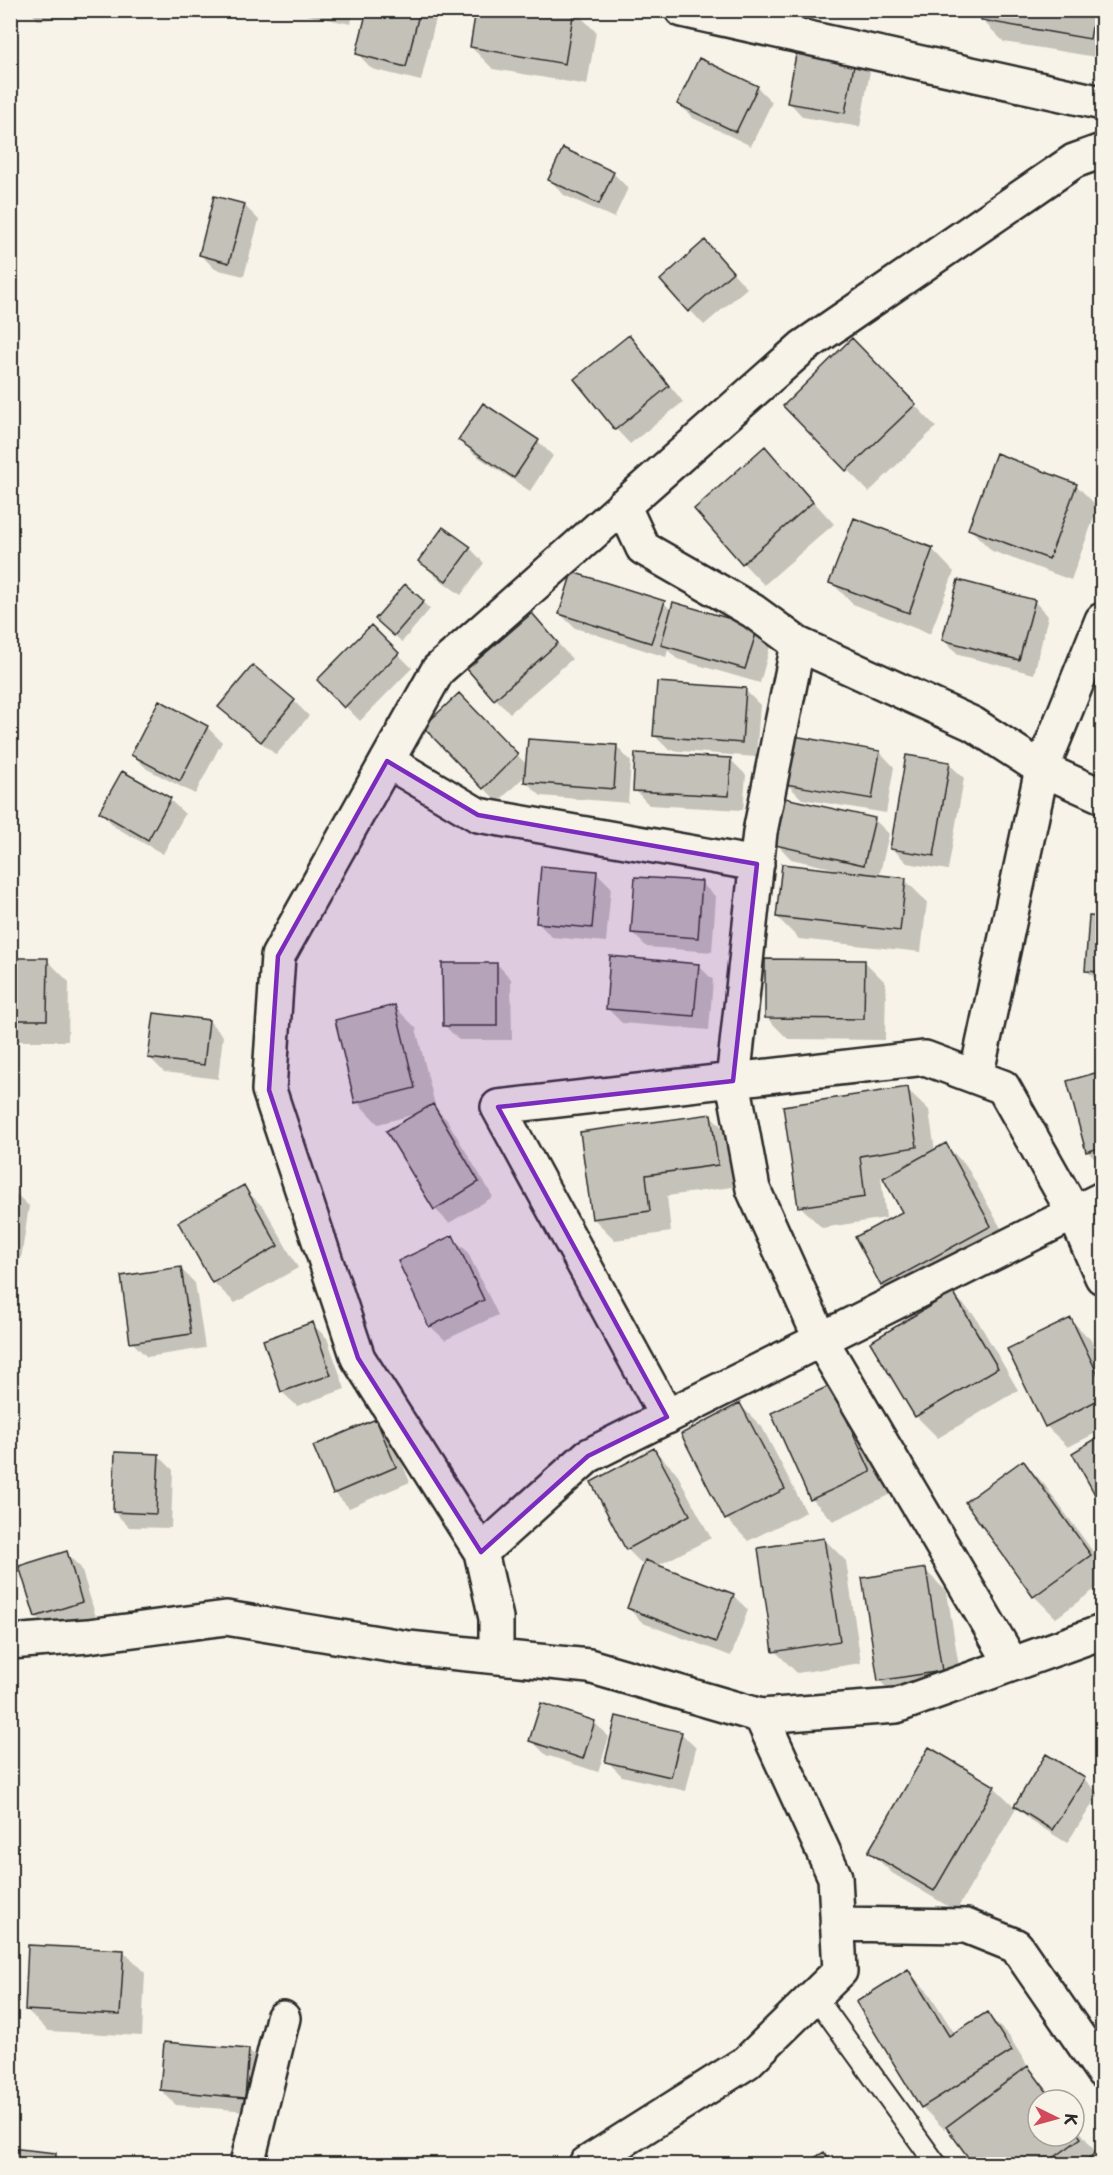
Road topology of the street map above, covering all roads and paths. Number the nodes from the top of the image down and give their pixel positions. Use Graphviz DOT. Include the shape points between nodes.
graph roads {
  1 [pos="682,10"];
  2 [pos="1102,104"];
  3 [pos="1102,151"];
  4 [pos="623,505"];
  5 [pos="1102,620"];
  6 [pos="798,644"];
  7 [pos="387,761"];
  8 [pos="1042,769"];
  9 [pos="1102,796"];
  10 [pos="757,864"];
  11 [pos="976,1077"];
  12 [pos="733,1081"];
  13 [pos="1102,1199"];
  14 [pos="1074,1213"];
  15 [pos="1102,1277"];
  16 [pos="821,1340"];
  17 [pos="667,1417"];
  18 [pos="481,1552"];
  19 [pos="1102,1632"];
  20 [pos="10,1642"];
  21 [pos="496,1657"];
  22 [pos="1012,1664"];
  23 [pos="760,1716"];
  24 [pos="837,1924"];
  25 [pos="815,1996"];
  26 [pos="283,2018"];
  27 [pos="1102,2071"];
  28 [pos="247,2164"];
  29 [pos="586,2164"];
  30 [pos="936,2164"];
  1 -- 2 [label="street"];
  3 -- 4 [label="street" via="1074,161 803,347"];
  4 -- 6 [label="street" via="643,548 753,611"];
  4 -- 7 [label="street" via="438,670"];
  5 -- 8 [label="street"];
  6 -- 8 [label="street" via="973,724"];
  6 -- 10 [label="street"];
  7 -- 10 [label="street" via="478,816"];
  7 -- 18 [label="street" via="278,957 269,1090 358,1358"];
  8 -- 9 [label="street"];
  8 -- 11 [label="street"];
  10 -- 12 [label="street"];
  11 -- 12 [label="street" via="925,1058"];
  11 -- 14 [label="street" via="1003,1087"];
  12 -- 16 [label="street" via="753,1189"];
  12 -- 17 [label="street" via="498,1107"];
  13 -- 14 [label="street"];
  14 -- 15 [label="street"];
  14 -- 16 [label="street"];
  16 -- 17 [label="street"];
  16 -- 22 [label="street"];
  17 -- 18 [label="street" via="588,1456"];
  18 -- 21 [label="street" via="496,1618"];
  19 -- 22 [label="street"];
  20 -- 21 [label="street" via="226,1618 408,1648"];
  21 -- 23 [label="street" via="589,1666"];
  22 -- 23 [label="street" via="896,1706"];
  23 -- 24 [label="street" via="835,1877"];
  24 -- 25 [label="street" via="840,1971"];
  24 -- 27 [label="street" via="966,1926 1016,1946"];
  25 -- 29 [label="street" via="747,2062"];
  25 -- 30 [label="lane"];
  26 -- 28 [label="street"];
}
